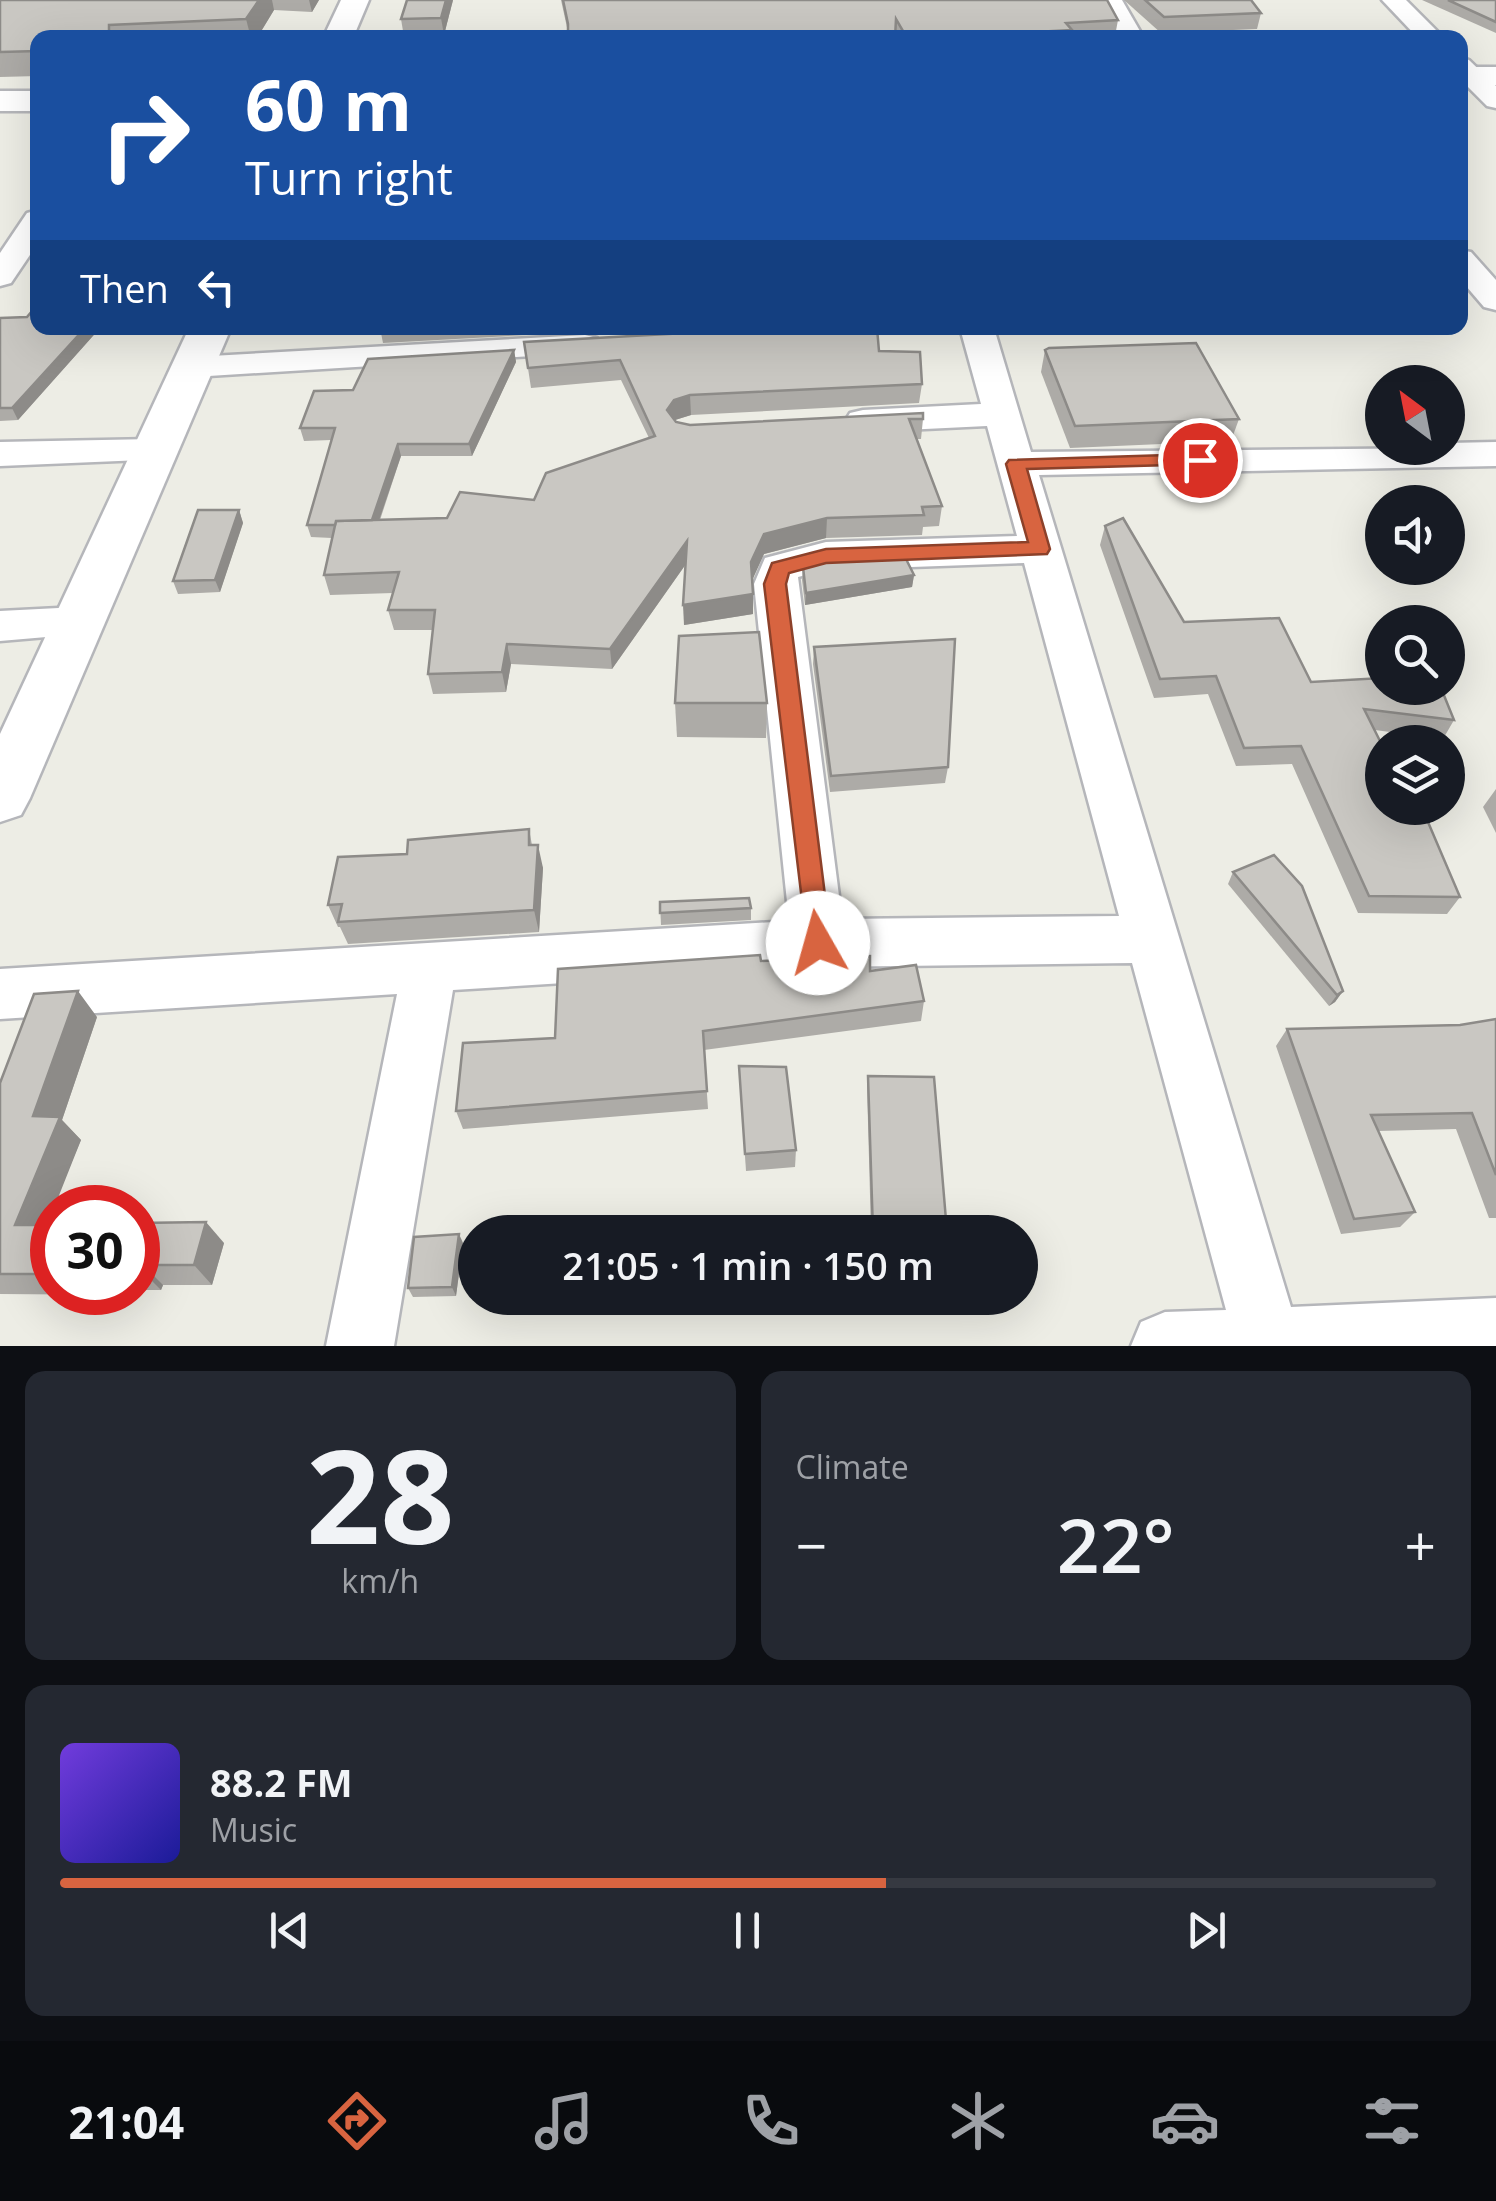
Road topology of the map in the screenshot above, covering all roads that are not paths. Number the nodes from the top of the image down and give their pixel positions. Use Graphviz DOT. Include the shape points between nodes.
graph roads {
  1 [pos="356,0"];
  2 [pos="1111,0"];
  3 [pos="1393,0"];
  4 [pos="342,30"];
  5 [pos="1128,30"];
  6 [pos="1424,30"];
  7 [pos="1472,73"];
  8 [pos="30,100"];
  9 [pos="1496,100"];
  10 [pos="0,101"];
  11 [pos="30,231"];
  12 [pos="1468,268"];
  13 [pos="0,276"];
  14 [pos="1496,300"];
  15 [pos="979,335"];
  16 [pos="624,343"];
  17 [pos="202,348"];
  18 [pos="1001,414"];
  19 [pos="827,423"];
  20 [pos="154,451"];
  21 [pos="0,454"];
  22 [pos="1496,454"];
  23 [pos="1016,464"];
  24 [pos="1040,549"];
  25 [pos="78,622"];
  26 [pos="0,626"];
  27 [pos="0,798"];
  28 [pos="1152,939"];
  29 [pos="818,943"];
  30 [pos="430,967"];
  31 [pos="0,994"];
  32 [pos="1496,1331"];
  33 [pos="1268,1341"];
  34 [pos="360,1346"];
  35 [pos="1165,1346"];
  1 -- 4 [label="street"];
  2 -- 5 [label="street"];
  3 -- 6 [label="street"];
  7 -- 9 [label="street"];
  8 -- 10 [label="street"];
  11 -- 13 [label="street"];
  12 -- 14 [label="street"];
  15 -- 18 [label="street"];
  16 -- 17 [label="street"];
  17 -- 20 [label="street"];
  18 -- 19 [label="street"];
  18 -- 23 [label="street"];
  20 -- 21 [label="street"];
  20 -- 25 [label="street"];
  22 -- 23 [label="street"];
  23 -- 24 [label="street"];
  24 -- 28 [label="street"];
  24 -- 29 [label="street" via="826,556 780,568 775,584"];
  25 -- 26 [label="street"];
  25 -- 27 [label="street"];
  28 -- 29 [label="street"];
  28 -- 33 [label="street"];
  29 -- 30 [label="street"];
  30 -- 31 [label="street"];
  30 -- 34 [label="street"];
  32 -- 33 [label="street"];
  33 -- 35 [label="street"];
}
